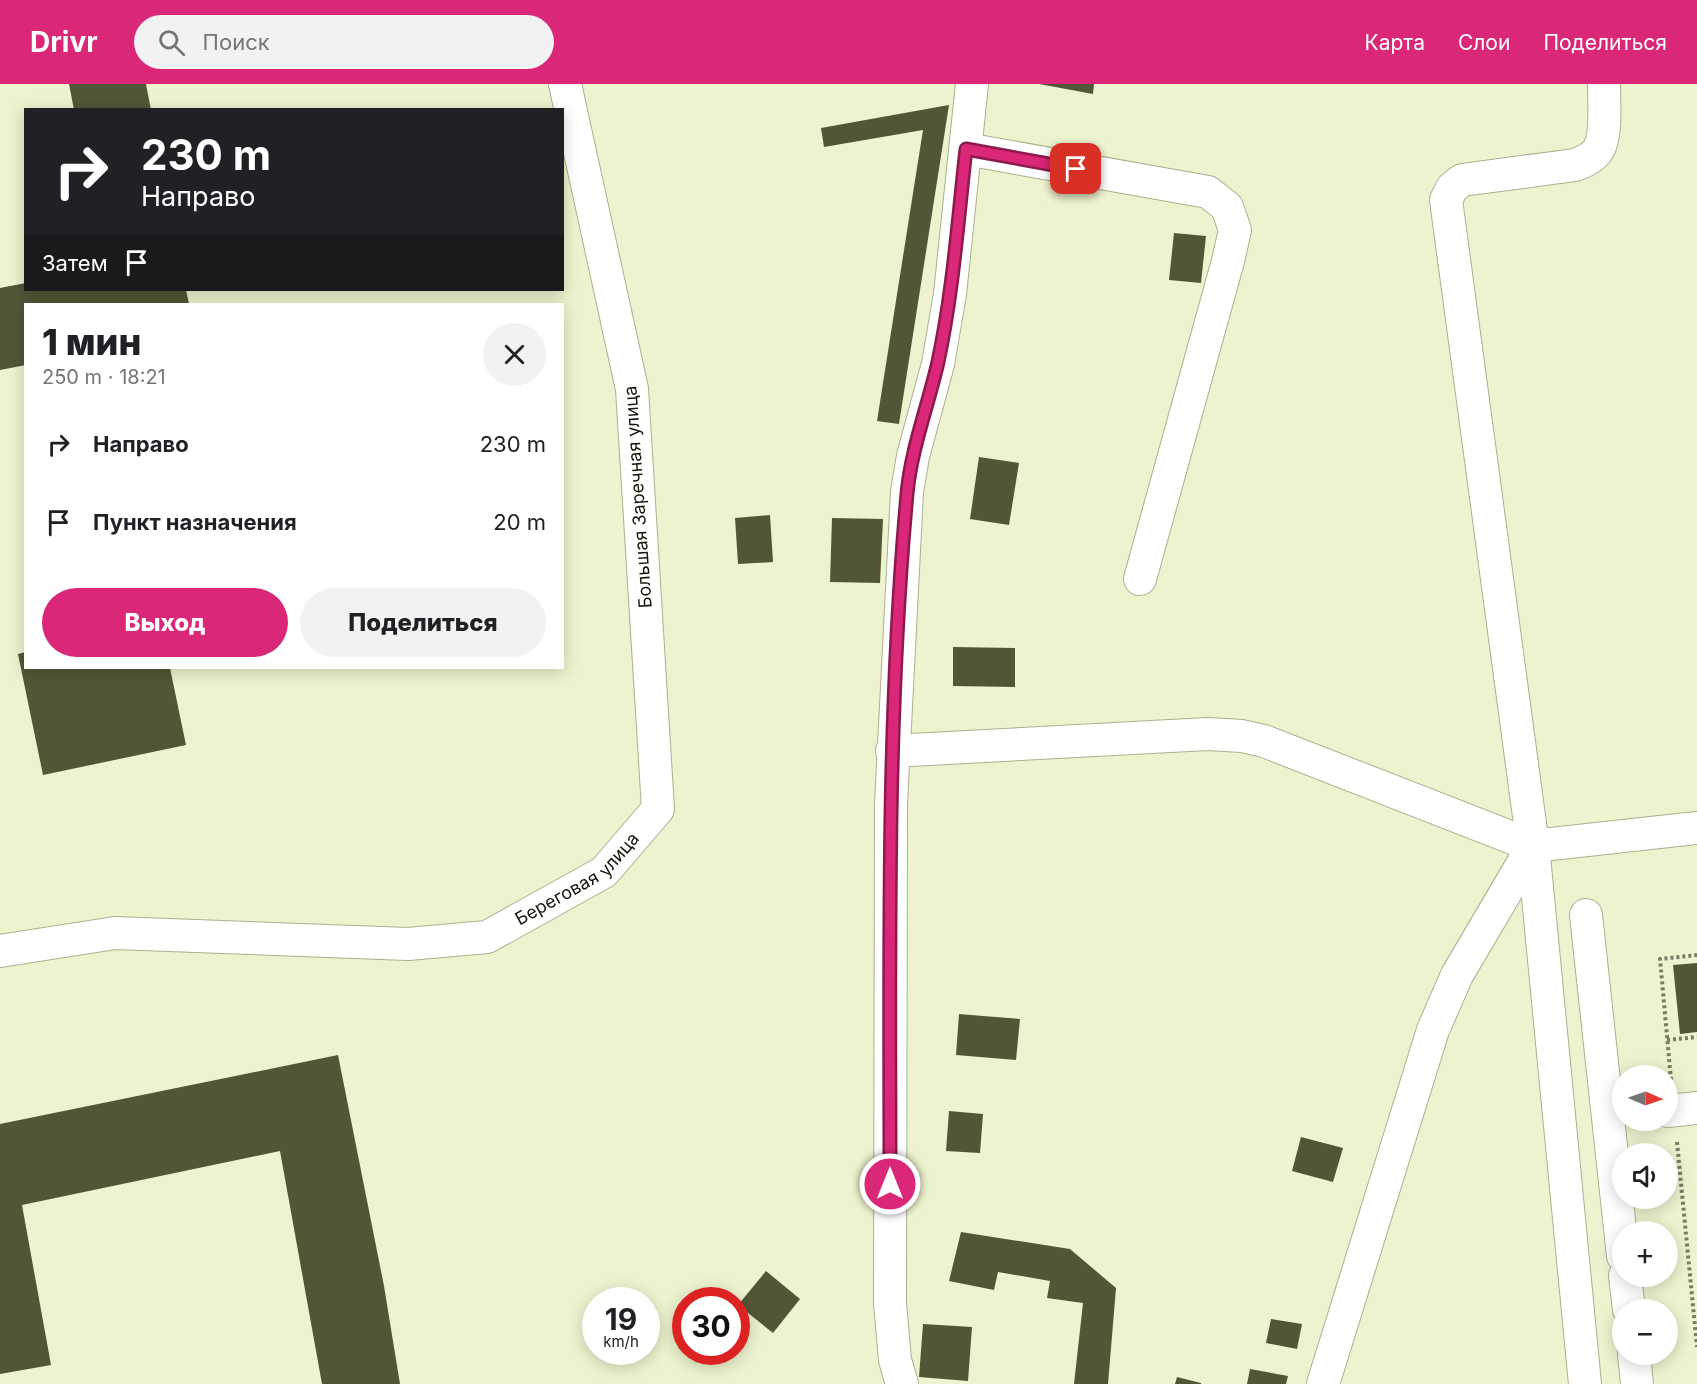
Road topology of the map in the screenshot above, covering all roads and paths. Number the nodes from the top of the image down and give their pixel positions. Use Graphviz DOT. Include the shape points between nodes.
graph roads {
  1 [pos="565,84"];
  2 [pos="972,84"];
  3 [pos="1604,84"];
  4 [pos="966,149"];
  5 [pos="1140,579"];
  6 [pos="892,751"];
  7 [pos="658,809"];
  8 [pos="1697,828"];
  9 [pos="1533,846"];
  10 [pos="1586,915"];
  11 [pos="0,951"];
  12 [pos="1697,955"];
  13 [pos="1697,1037"];
  14 [pos="1667,1040"];
  15 [pos="1612,1095"];
  16 [pos="1680,1110"];
  17 [pos="1616,1131"];
  18 [pos="1621,1221"];
  19 [pos="1697,1347"];
  20 [pos="1635,1365"];
  21 [pos="902,1384"];
  22 [pos="1323,1384"];
  23 [pos="1585,1384"];
  24 [pos="1637,1384"];
  1 -- 7 [label="street, Большая Заречная улица" via="632,389"];
  2 -- 4 [label="street"];
  3 -- 9 [label="street" via="1603,138 1598,150 1587,160 1575,165 1462,180 1446,200"];
  4 -- 5 [label="street" via="1208,192 1227,207 1235,230 1228,261"];
  4 -- 6 [label="street" via="938,364 907,492"];
  6 -- 9 [label="street" via="1208,734 1242,736 1264,741"];
  6 -- 21 [label="street" via="890,1303 895,1360"];
  7 -- 11 [label="street, Береговая улица" via="604,872 487,937 408,944 115,933"];
  8 -- 9 [label="street"];
  9 -- 22 [label="street" via="1457,975 1433,1030"];
  9 -- 23 [label="street"];
  10 -- 15 [label="street"];
  12 -- 14 [label="path" via="1660,959"];
  13 -- 14 [label="path"];
  14 -- 16 [label="path"];
  16 -- 19 [label="path"];
  17 -- 18 [label="street"];
  20 -- 24 [label="street"];
}
